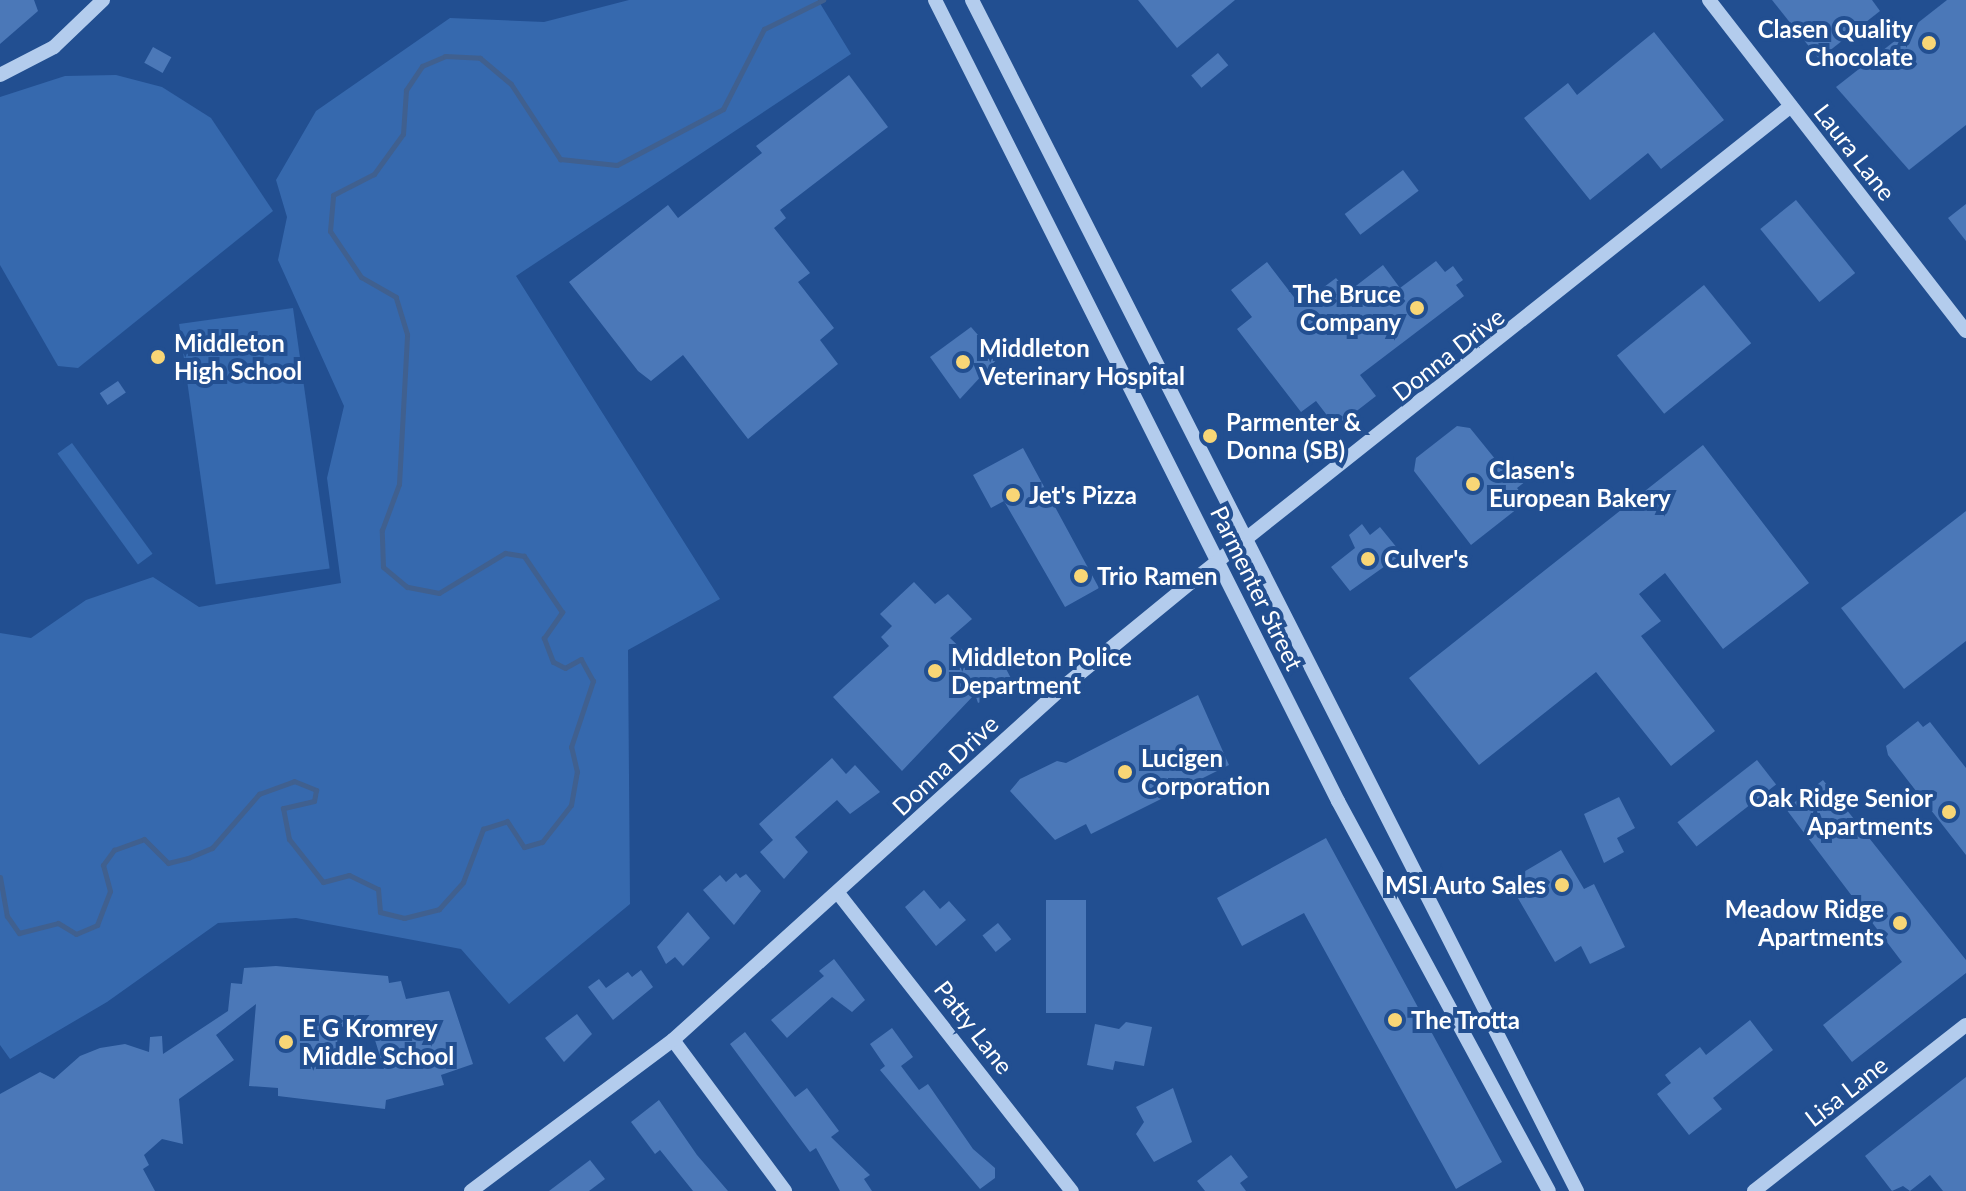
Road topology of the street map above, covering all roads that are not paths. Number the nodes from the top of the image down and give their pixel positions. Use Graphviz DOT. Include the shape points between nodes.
graph roads {
  1 [pos="103,0"];
  2 [pos="935,0"];
  3 [pos="972,0"];
  4 [pos="1709,0"];
  5 [pos="0,75"];
  6 [pos="1791,106"];
  7 [pos="1966,331"];
  8 [pos="1244,538"];
  9 [pos="1219,559"];
  10 [pos="838,893"];
  11 [pos="1966,1025"];
  12 [pos="673,1040"];
  13 [pos="490,1185"];
  14 [pos="471,1191"];
  15 [pos="785,1191"];
  16 [pos="1072,1191"];
  17 [pos="1549,1191"];
  18 [pos="1577,1191"];
  19 [pos="1754,1191"];
  1 -- 5 [label="street" via="27,65"];
  2 -- 9 [label="street, Parmenter Street"];
  3 -- 8 [label="street, Parmenter Street"];
  4 -- 6 [label="street, Laura Lane"];
  6 -- 7 [label="street, Laura Lane"];
  6 -- 8 [label="street, Donna Drive"];
  8 -- 9 [label="street, Donna Drive"];
  8 -- 18 [label="street, Parmenter Street"];
  9 -- 10 [label="street, Donna Drive" via="1062,688"];
  9 -- 17 [label="street, Parmenter Street" via="1338,801"];
  10 -- 12 [label="street, Donna Drive"];
  10 -- 16 [label="street, Patty Lane"];
  11 -- 19 [label="street, Lisa Lane"];
  12 -- 13 [label="street, Donna Drive"];
  12 -- 15 [label="street"];
  13 -- 14 [label="street, Donna Drive"];
}
